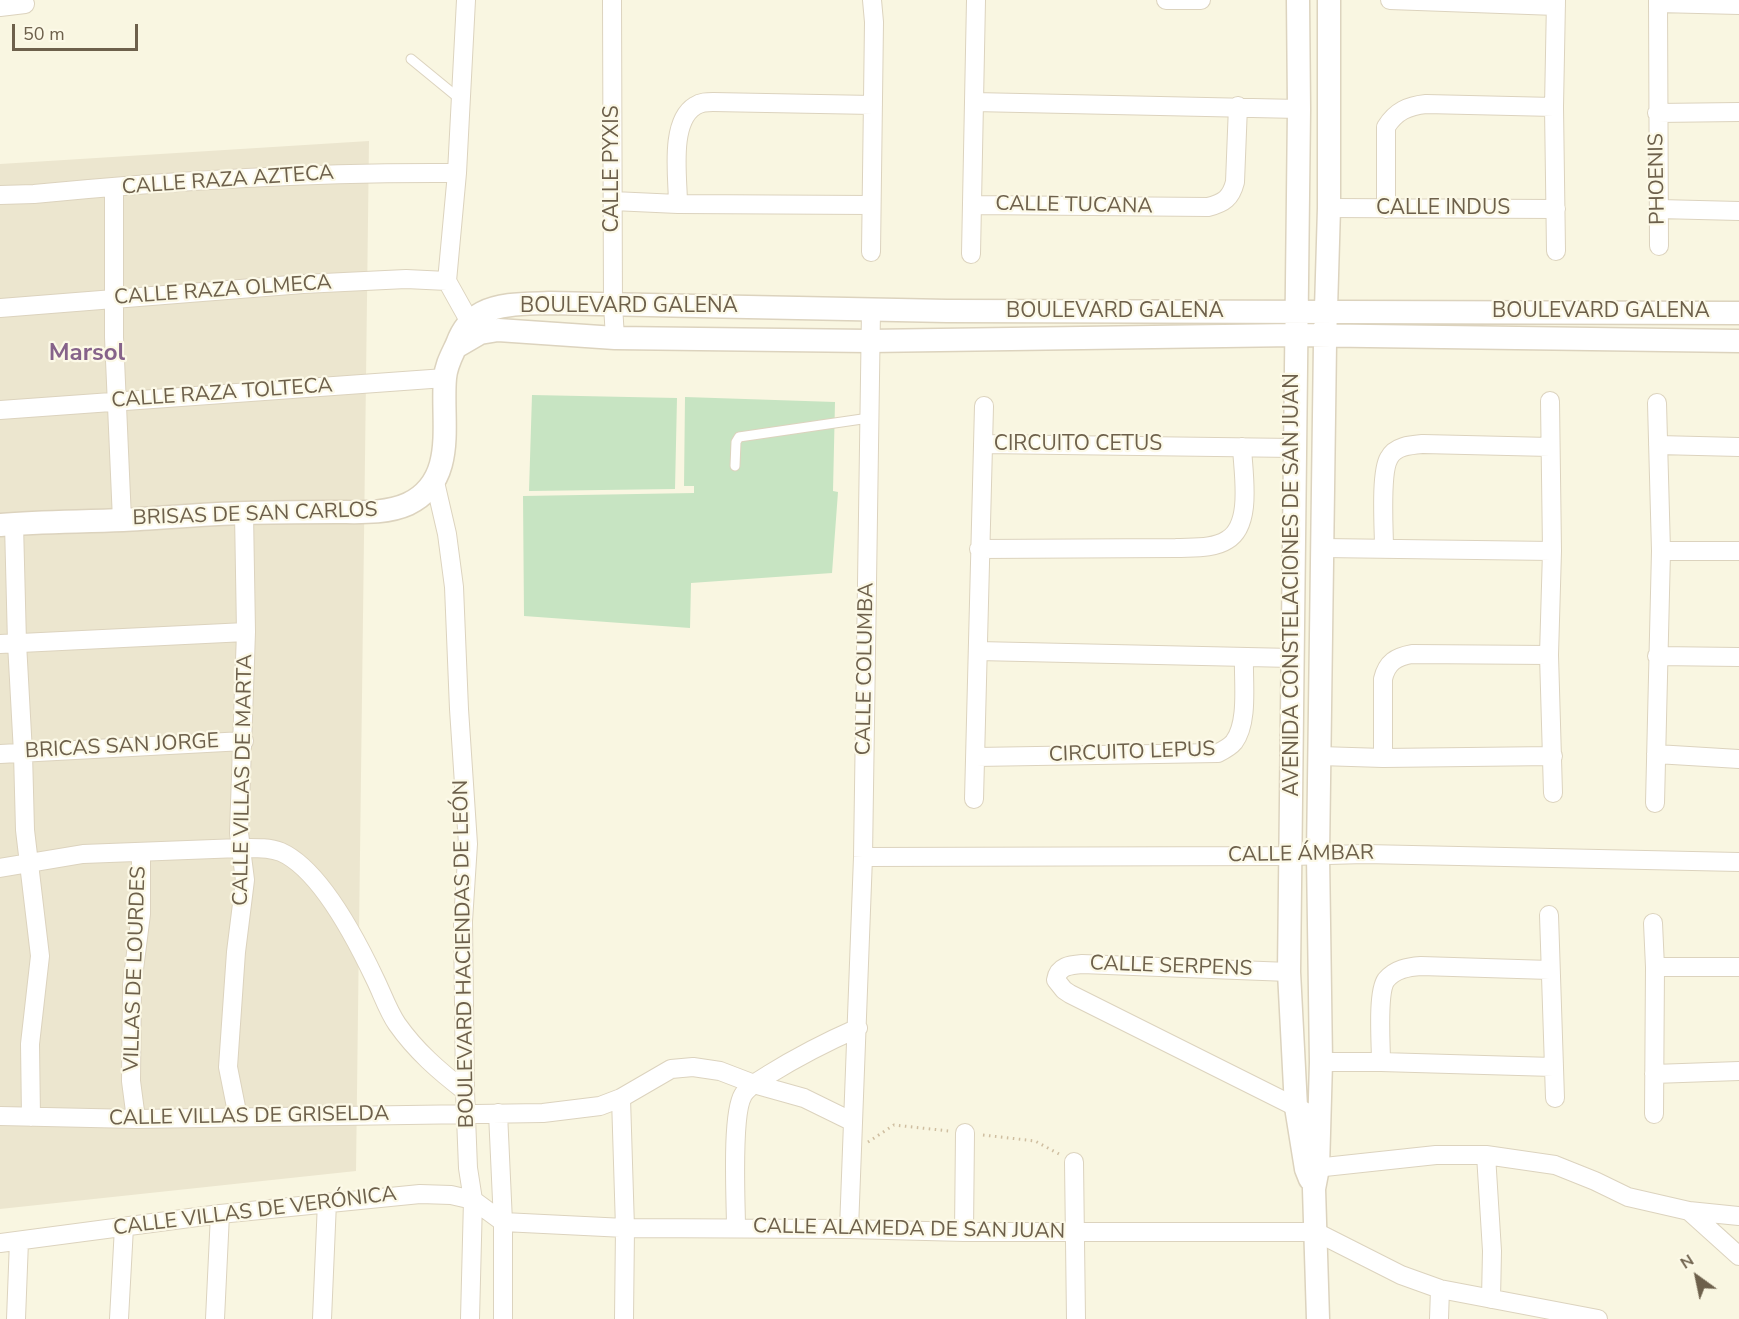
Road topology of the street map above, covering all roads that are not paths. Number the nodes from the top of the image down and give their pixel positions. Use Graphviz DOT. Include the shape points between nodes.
graph roads {
  1 [pos="466,0"];
  2 [pos="612,0"];
  3 [pos="872,0"];
  4 [pos="976,0"];
  5 [pos="1166,0"];
  6 [pos="1201,0"];
  7 [pos="1298,0"];
  8 [pos="1329,0"];
  9 [pos="1390,0"];
  10 [pos="1658,1"];
  11 [pos="1556,3"];
  12 [pos="25,4"];
  13 [pos="1739,5"];
  14 [pos="0,7"];
  15 [pos="411,59"];
  16 [pos="461,100"];
  17 [pos="974,102"];
  18 [pos="873,105"];
  19 [pos="1238,106"];
  20 [pos="1554,107"];
  21 [pos="1299,108"];
  22 [pos="1739,112"];
  23 [pos="1657,113"];
  24 [pos="457,173"];
  25 [pos="114,188"];
  26 [pos="0,195"];
  27 [pos="613,201"];
  28 [pos="678,204"];
  29 [pos="871,205"];
  30 [pos="973,205"];
  31 [pos="1329,208"];
  32 [pos="1386,209"];
  33 [pos="1556,209"];
  34 [pos="1659,209"];
  35 [pos="1739,211"];
  36 [pos="1659,246"];
  37 [pos="1556,251"];
  38 [pos="871,252"];
  39 [pos="971,254"];
  40 [pos="447,281"];
  41 [pos="113,298"];
  42 [pos="613,305"];
  43 [pos="0,308"];
  44 [pos="871,310"];
  45 [pos="1296,312"];
  46 [pos="1326,312"];
  47 [pos="1739,313"];
  48 [pos="484,324"];
  49 [pos="1295,335"];
  50 [pos="1325,336"];
  51 [pos="615,338"];
  52 [pos="869,341"];
  53 [pos="1739,341"];
  54 [pos="445,378"];
  55 [pos="1550,401"];
  56 [pos="117,402"];
  57 [pos="1657,403"];
  58 [pos="984,406"];
  59 [pos="0,410"];
  60 [pos="868,418"];
  61 [pos="983,444"];
  62 [pos="1658,445"];
  63 [pos="1242,447"];
  64 [pos="1550,447"];
  65 [pos="1739,447"];
  66 [pos="1294,448"];
  67 [pos="735,466"];
  68 [pos="435,482"];
  69 [pos="244,513"];
  70 [pos="122,520"];
  71 [pos="7,524"];
  72 [pos="1323,548"];
  73 [pos="1384,548"];
  74 [pos="980,549"];
  75 [pos="1552,551"];
  76 [pos="1660,551"];
  77 [pos="1739,551"];
  78 [pos="246,632"];
  79 [pos="8,643"];
  80 [pos="978,651"];
  81 [pos="1549,655"];
  82 [pos="1657,656"];
  83 [pos="1244,657"];
  84 [pos="1739,657"];
  85 [pos="1292,658"];
  86 [pos="243,741"];
  87 [pos="23,753"];
  88 [pos="0,754"];
  89 [pos="1656,754"];
  90 [pos="1320,756"];
  91 [pos="1553,756"];
  92 [pos="976,757"];
  93 [pos="1383,758"];
  94 [pos="1739,759"];
  95 [pos="1553,793"];
  96 [pos="974,799"];
  97 [pos="1655,803"];
  98 [pos="240,848"];
  99 [pos="141,854"];
  100 [pos="1318,855"];
  101 [pos="1292,856"];
  102 [pos="863,857"];
  103 [pos="1739,862"];
  104 [pos="28,864"];
  105 [pos="0,868"];
  106 [pos="1549,915"];
  107 [pos="1653,923"];
  108 [pos="1655,967"];
  109 [pos="1739,967"];
  110 [pos="1550,970"];
  111 [pos="1289,972"];
  112 [pos="858,1028"];
  113 [pos="1321,1062"];
  114 [pos="1381,1062"];
  115 [pos="1553,1067"];
  116 [pos="1739,1071"];
  117 [pos="1654,1074"];
  118 [pos="754,1084"];
  119 [pos="465,1091"];
  120 [pos="621,1098"];
  121 [pos="1555,1098"];
  122 [pos="1296,1107"];
  123 [pos="498,1113"];
  124 [pos="1654,1114"];
  125 [pos="466,1115"];
  126 [pos="0,1116"];
  127 [pos="31,1117"];
  128 [pos="238,1117"];
  129 [pos="136,1119"];
  130 [pos="1319,1119"];
  131 [pos="853,1122"];
  132 [pos="966,1133"];
  133 [pos="1486,1155"];
  134 [pos="1074,1162"];
  135 [pos="1313,1175"];
  136 [pos="473,1200"];
  137 [pos="327,1202"];
  138 [pos="1689,1211"];
  139 [pos="220,1214"];
  140 [pos="1739,1216"];
  141 [pos="503,1222"];
  142 [pos="124,1227"];
  143 [pos="625,1228"];
  144 [pos="736,1228"];
  145 [pos="849,1229"];
  146 [pos="1074,1231"];
  147 [pos="964,1232"];
  148 [pos="1316,1232"];
  149 [pos="19,1241"];
  150 [pos="0,1243"];
  151 [pos="1739,1256"];
  152 [pos="1440,1289"];
  153 [pos="1491,1299"];
  154 [pos="1553,1314"];
  155 [pos="16,1319"];
  156 [pos="119,1319"];
  157 [pos="215,1319"];
  158 [pos="322,1319"];
  159 [pos="470,1319"];
  160 [pos="503,1319"];
  161 [pos="624,1319"];
  162 [pos="1076,1319"];
  163 [pos="1318,1319"];
  164 [pos="1439,1319"];
  165 [pos="1598,1319"];
  1 -- 16 [label="street"];
  2 -- 27 [label="street, CALLE PYXIS"];
  3 -- 18 [label="street"];
  4 -- 17 [label="street, CALLE TUCANA"];
  5 -- 6 [label="street"];
  7 -- 21 [label="street, AVENIDA CONSTELACIONES DE SAN JUAN"];
  8 -- 31 [label="street, AVENIDA CONSTELACIONES DE SAN JUAN"];
  9 -- 11 [label="street"];
  10 -- 13 [label="street"];
  10 -- 23 [label="street, PHOENIS"];
  11 -- 20 [label="street"];
  12 -- 14 [label="street"];
  15 -- 16 [label="lane"];
  16 -- 24 [label="street"];
  17 -- 19 [label="street"];
  17 -- 30 [label="street, CALLE TUCANA"];
  18 -- 28 [label="street" via="713,102 692,107 678,134"];
  18 -- 29 [label="street"];
  19 -- 21 [label="street"];
  19 -- 30 [label="street, CALLE TUCANA" via="1235,182 1232,194 1219,204"];
  20 -- 32 [label="street" via="1426,104 1401,110 1386,127"];
  20 -- 33 [label="street"];
  21 -- 45 [label="street, AVENIDA CONSTELACIONES DE SAN JUAN"];
  22 -- 23 [label="street"];
  23 -- 34 [label="street, PHOENIS"];
  24 -- 25 [label="street, CALLE RAZA AZTECA" via="298,175"];
  24 -- 40 [label="street"];
  25 -- 26 [label="street, CALLE RAZA AZTECA"];
  25 -- 41 [label="street"];
  27 -- 28 [label="street"];
  27 -- 42 [label="street, CALLE PYXIS"];
  28 -- 29 [label="street"];
  29 -- 38 [label="street"];
  30 -- 39 [label="street"];
  31 -- 32 [label="street, CALLE INDUS"];
  31 -- 46 [label="street, AVENIDA CONSTELACIONES DE SAN JUAN"];
  32 -- 33 [label="street, CALLE INDUS"];
  33 -- 37 [label="street"];
  34 -- 35 [label="street"];
  34 -- 36 [label="street, PHOENIS"];
  40 -- 41 [label="street, CALLE RAZA OLMECA" via="326,283"];
  40 -- 48 [label="street"];
  41 -- 43 [label="street, CALLE RAZA OLMECA"];
  41 -- 56 [label="street"];
  42 -- 44 [label="street, BOULEVARD GALENA"];
  42 -- 48 [label="street, BOULEVARD GALENA" via="521,304"];
  42 -- 51 [label="street, CALLE PYXIS"];
  44 -- 45 [label="street, BOULEVARD GALENA"];
  44 -- 52 [label="street, CALLE COLUMBA"];
  45 -- 46 [label="street, BOULEVARD GALENA"];
  45 -- 49 [label="street, AVENIDA CONSTELACIONES DE SAN JUAN"];
  46 -- 47 [label="street, BOULEVARD GALENA"];
  46 -- 50 [label="street, AVENIDA CONSTELACIONES DE SAN JUAN"];
  48 -- 51 [label="street, BOULEVARD GALENA"];
  48 -- 54 [label="street" via="456,347"];
  49 -- 50 [label="street, BOULEVARD GALENA"];
  49 -- 52 [label="street, BOULEVARD GALENA"];
  49 -- 66 [label="street, AVENIDA CONSTELACIONES DE SAN JUAN"];
  50 -- 53 [label="street, BOULEVARD GALENA"];
  50 -- 72 [label="street, AVENIDA CONSTELACIONES DE SAN JUAN"];
  51 -- 52 [label="street, BOULEVARD GALENA"];
  52 -- 60 [label="street, CALLE COLUMBA"];
  54 -- 56 [label="street, CALLE RAZA TOLTECA"];
  54 -- 68 [label="street" via="446,437"];
  55 -- 64 [label="street"];
  56 -- 59 [label="street, CALLE RAZA TOLTECA"];
  56 -- 70 [label="street"];
  57 -- 62 [label="street"];
  58 -- 61 [label="street"];
  60 -- 67 [label="lane" via="739,437"];
  60 -- 102 [label="street, CALLE COLUMBA"];
  61 -- 63 [label="street, CIRCUITO CETUS"];
  61 -- 74 [label="street, CIRCUITO CETUS"];
  62 -- 65 [label="street"];
  62 -- 76 [label="street"];
  63 -- 66 [label="street, CIRCUITO CETUS"];
  63 -- 74 [label="street" via="1243,518 1236,534 1226,541 1208,547"];
  64 -- 73 [label="street" via="1423,444 1396,450 1384,471"];
  64 -- 75 [label="street"];
  66 -- 85 [label="street, AVENIDA CONSTELACIONES DE SAN JUAN"];
  68 -- 69 [label="street, BRISAS DE SAN CARLOS" via="407,504 388,510"];
  68 -- 119 [label="street, BOULEVARD HACIENDAS DE LEÓN" via="454,587 468,844 463,921"];
  69 -- 70 [label="street, BRISAS DE SAN CARLOS"];
  69 -- 78 [label="street, CALLE VILLAS DE MARTA"];
  70 -- 71 [label="street, BRISAS DE SAN CARLOS"];
  71 -- 79 [label="street"];
  72 -- 73 [label="street"];
  72 -- 90 [label="street, AVENIDA CONSTELACIONES DE SAN JUAN"];
  73 -- 75 [label="street"];
  74 -- 80 [label="street, CIRCUITO CETUS"];
  75 -- 81 [label="street"];
  76 -- 77 [label="street"];
  76 -- 82 [label="street"];
  78 -- 79 [label="street"];
  78 -- 86 [label="street, CALLE VILLAS DE MARTA"];
  79 -- 87 [label="street"];
  80 -- 83 [label="street"];
  80 -- 92 [label="street, CIRCUITO CETUS"];
  81 -- 91 [label="street"];
  81 -- 93 [label="street" via="1400,657 1386,669 1383,679"];
  82 -- 84 [label="street"];
  82 -- 89 [label="street"];
  83 -- 85 [label="street"];
  83 -- 92 [label="street, CIRCUITO LEPUS" via="1240,733 1233,745 1218,753"];
  85 -- 101 [label="street, AVENIDA CONSTELACIONES DE SAN JUAN"];
  86 -- 87 [label="street, BRICAS SAN JORGE"];
  86 -- 98 [label="street, CALLE VILLAS DE MARTA"];
  87 -- 88 [label="street, BRICAS SAN JORGE"];
  87 -- 104 [label="street"];
  89 -- 94 [label="street"];
  89 -- 97 [label="street"];
  90 -- 93 [label="street"];
  90 -- 100 [label="street, AVENIDA CONSTELACIONES DE SAN JUAN"];
  91 -- 93 [label="street"];
  91 -- 95 [label="street"];
  92 -- 96 [label="street, CIRCUITO CETUS"];
  98 -- 99 [label="street"];
  98 -- 119 [label="street" via="281,852 316,881 350,930 396,1023 430,1064"];
  98 -- 128 [label="street, CALLE VILLAS DE MARTA" via="245,880 228,1067"];
  99 -- 104 [label="street" via="83,854"];
  99 -- 129 [label="street, VILLAS DE LOURDES" via="141,914 132,985 131,1081"];
  100 -- 101 [label="street, CALLE ÁMBAR"];
  100 -- 103 [label="street, CALLE ÁMBAR"];
  100 -- 113 [label="street, AVENIDA CONSTELACIONES DE SAN JUAN"];
  101 -- 102 [label="street, CALLE ÁMBAR"];
  101 -- 111 [label="street, AVENIDA CONSTELACIONES DE SAN JUAN"];
  102 -- 112 [label="street, CALLE COLUMBA"];
  104 -- 105 [label="street"];
  104 -- 127 [label="street" via="40,956 30,1044"];
  106 -- 110 [label="street"];
  107 -- 108 [label="street"];
  108 -- 109 [label="street"];
  108 -- 117 [label="street"];
  110 -- 114 [label="street" via="1421,966 1396,972 1381,991"];
  110 -- 115 [label="street"];
  111 -- 122 [label="street, AVENIDA CONSTELACIONES DE SAN JUAN"];
  111 -- 122 [label="street, CALLE SERPENS" via="1082,964 1070,965 1057,975 1059,984 1070,994"];
  112 -- 118 [label="street" via="818,1045"];
  112 -- 131 [label="street, CALLE COLUMBA"];
  113 -- 114 [label="street"];
  113 -- 130 [label="street, AVENIDA CONSTELACIONES DE SAN JUAN"];
  114 -- 115 [label="street"];
  115 -- 121 [label="street"];
  116 -- 117 [label="street"];
  117 -- 124 [label="street"];
  118 -- 120 [label="street, CALLE VILLAS DE GRISELDA" via="720,1071 671,1069"];
  118 -- 131 [label="street, CALLE VILLAS DE GRISELDA" via="804,1098"];
  118 -- 144 [label="street" via="742,1096 739,1106"];
  119 -- 125 [label="street, BOULEVARD HACIENDAS DE LEÓN"];
  120 -- 123 [label="street, CALLE VILLAS DE GRISELDA" via="600,1106 543,1113"];
  120 -- 143 [label="street"];
  122 -- 130 [label="street"];
  122 -- 135 [label="street, AVENIDA CONSTELACIONES DE SAN JUAN"];
  123 -- 125 [label="street, CALLE VILLAS DE GRISELDA"];
  123 -- 141 [label="street, BOULEVARD HACIENDAS DE LEÓN"];
  125 -- 128 [label="street, CALLE VILLAS DE GRISELDA"];
  125 -- 136 [label="street, BOULEVARD HACIENDAS DE LEÓN"];
  126 -- 127 [label="street, CALLE VILLAS DE GRISELDA"];
  127 -- 129 [label="street, CALLE VILLAS DE GRISELDA"];
  128 -- 129 [label="street, CALLE VILLAS DE GRISELDA"];
  130 -- 135 [label="street, AVENIDA CONSTELACIONES DE SAN JUAN"];
  131 -- 145 [label="street, CALLE COLUMBA"];
  132 -- 147 [label="street"];
  133 -- 135 [label="street" via="1436,1155"];
  133 -- 138 [label="street" via="1555,1165 1628,1197"];
  133 -- 153 [label="street"];
  134 -- 146 [label="street"];
  135 -- 148 [label="street"];
  136 -- 137 [label="street, CALLE VILLAS DE VERÓNICA" via="420,1194"];
  136 -- 141 [label="street, CALLE VILLAS DE VERÓNICA"];
  136 -- 159 [label="street, BOULEVARD HACIENDAS DE LEÓN"];
  137 -- 139 [label="street, CALLE VILLAS DE VERÓNICA"];
  137 -- 158 [label="street"];
  138 -- 140 [label="street"];
  138 -- 151 [label="street"];
  139 -- 142 [label="street, CALLE VILLAS DE VERÓNICA"];
  139 -- 157 [label="street"];
  141 -- 143 [label="street, CALLE ALAMEDA DE SAN JUAN"];
  141 -- 160 [label="street, BOULEVARD HACIENDAS DE LEÓN"];
  142 -- 149 [label="street, CALLE VILLAS DE VERÓNICA"];
  142 -- 156 [label="street"];
  143 -- 144 [label="street, CALLE ALAMEDA DE SAN JUAN"];
  143 -- 161 [label="street"];
  144 -- 145 [label="street, CALLE ALAMEDA DE SAN JUAN"];
  145 -- 147 [label="street, CALLE ALAMEDA DE SAN JUAN"];
  146 -- 147 [label="street, CALLE ALAMEDA DE SAN JUAN"];
  146 -- 148 [label="street, CALLE ALAMEDA DE SAN JUAN"];
  146 -- 162 [label="street"];
  148 -- 152 [label="street" via="1401,1275"];
  148 -- 163 [label="street"];
  149 -- 150 [label="street, CALLE VILLAS DE VERÓNICA"];
  149 -- 155 [label="street"];
  152 -- 153 [label="street"];
  152 -- 164 [label="street"];
  153 -- 154 [label="street"];
  154 -- 165 [label="street"];
}
